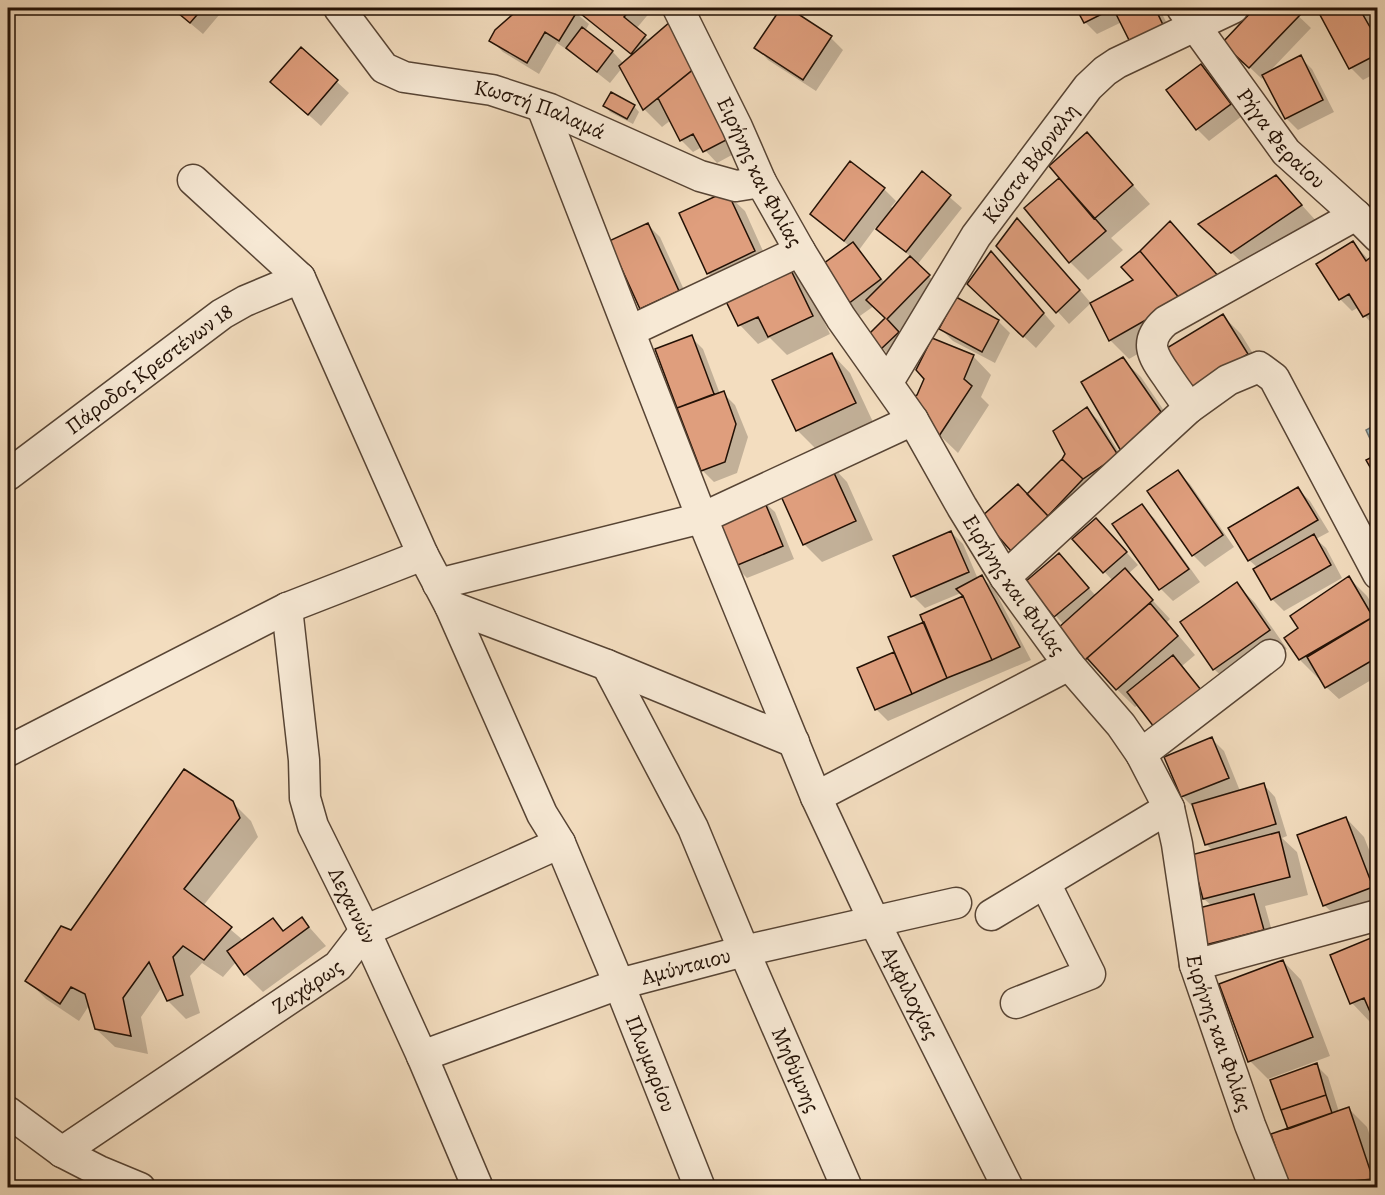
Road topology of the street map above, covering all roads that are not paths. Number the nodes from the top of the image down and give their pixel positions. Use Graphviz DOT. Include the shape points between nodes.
graph roads {
  1 [pos="339,8"];
  2 [pos="678,8"];
  3 [pos="1233,8"];
  4 [pos="1189,17"];
  5 [pos="542,107"];
  6 [pos="193,180"];
  7 [pos="761,182"];
  8 [pos="1356,215"];
  9 [pos="1377,237"];
  10 [pos="800,251"];
  11 [pos="300,278"];
  12 [pos="630,331"];
  13 [pos="888,382"];
  14 [pos="1190,408"];
  15 [pos="913,420"];
  16 [pos="8,476"];
  17 [pos="702,518"];
  18 [pos="423,555"];
  19 [pos="1377,574"];
  20 [pos="1005,578"];
  21 [pos="444,595"];
  22 [pos="287,608"];
  23 [pos="1270,655"];
  24 [pos="607,665"];
  25 [pos="1069,665"];
  26 [pos="794,742"];
  27 [pos="8,751"];
  28 [pos="1141,754"];
  29 [pos="816,797"];
  30 [pos="1169,808"];
  31 [pos="560,843"];
  32 [pos="1045,883"];
  33 [pos="956,903"];
  34 [pos="991,915"];
  35 [pos="1377,915"];
  36 [pos="874,921"];
  37 [pos="365,931"];
  38 [pos="744,951"];
  39 [pos="1195,965"];
  40 [pos="619,984"];
  41 [pos="1016,1003"];
  42 [pos="422,1056"];
  43 [pos="8,1112"];
  44 [pos="62,1152"];
  45 [pos="140,1188"];
  46 [pos="478,1188"];
  47 [pos="700,1188"];
  48 [pos="847,1188"];
  49 [pos="1008,1188"];
  50 [pos="1275,1188"];
  1 -- 5 [label="street, Κωστή Παλαμά" via="384,68 404,77 492,90"];
  2 -- 7 [label="street, Ειρήνης και Φιλίας"];
  3 -- 4 [label="street, Κώστα Βάρναλη"];
  4 -- 8 [label="street, Ρήγα Φεραίου" via="1286,152"];
  4 -- 13 [label="street, Κώστα Βάρναλη" via="1105,71 1088,87 976,236"];
  5 -- 7 [label="street, Κωστή Παλαμά" via="700,176 736,186"];
  5 -- 12 [label="street, Αμφιλοχίας"];
  6 -- 11 [label="street"];
  7 -- 10 [label="street, Ειρήνης και Φιλίας"];
  8 -- 9 [label="street, Ρήγα Φεραίου"];
  8 -- 14 [label="street" via="1157,329 1152,339 1156,361"];
  10 -- 12 [label="street"];
  10 -- 13 [label="street, Ειρήνης και Φιλίας" via="841,318"];
  11 -- 16 [label="street, Πάροδος Κρεστένων 18" via="222,314"];
  11 -- 18 [label="street, Πλωμαρίου"];
  12 -- 17 [label="street, Αμφιλοχίας"];
  13 -- 15 [label="street, Ειρήνης και Φιλίας"];
  14 -- 19 [label="street" via="1228,380 1260,367 1274,378"];
  14 -- 20 [label="street"];
  15 -- 17 [label="street"];
  15 -- 20 [label="street, Ειρήνης και Φιλίας"];
  17 -- 21 [label="street"];
  17 -- 26 [label="street, Αμφιλοχίας"];
  18 -- 21 [label="street, Πλωμαρίου"];
  18 -- 22 [label="street"];
  20 -- 25 [label="street, Ειρήνης και Φιλίας"];
  21 -- 24 [label="street"];
  21 -- 31 [label="street, Πλωμαρίου" via="542,814"];
  22 -- 27 [label="street"];
  22 -- 37 [label="street, Λεχαινών" via="305,798 313,826"];
  23 -- 28 [label="street"];
  24 -- 26 [label="street"];
  24 -- 38 [label="street, Μηθύμνης" via="693,828"];
  25 -- 28 [label="street, Ειρήνης και Φιλίας"];
  25 -- 29 [label="street"];
  26 -- 29 [label="street, Αμφιλοχίας"];
  28 -- 30 [label="street, Ειρήνης και Φιλίας"];
  29 -- 36 [label="street, Αμφιλοχίας"];
  30 -- 32 [label="street"];
  30 -- 39 [label="street, Ειρήνης και Φιλίας"];
  31 -- 37 [label="street, Ζαχάρως"];
  31 -- 40 [label="street, Πλωμαρίου"];
  32 -- 34 [label="street"];
  32 -- 41 [label="street" via="1090,974"];
  33 -- 36 [label="street, Αμύνταιου"];
  35 -- 39 [label="street"];
  36 -- 38 [label="street, Αμύνταιου"];
  36 -- 49 [label="street, Αμφιλοχίας"];
  37 -- 42 [label="street, Λεχαινών"];
  37 -- 44 [label="street, Ζαχάρως" via="338,966"];
  38 -- 40 [label="street, Αμύνταιου"];
  38 -- 48 [label="street, Μηθύμνης"];
  39 -- 50 [label="street, Ειρήνης και Φιλίας"];
  40 -- 42 [label="street, Αμύνταιου"];
  40 -- 47 [label="street, Πλωμαρίου"];
  42 -- 46 [label="street, Λεχαινών"];
  43 -- 44 [label="street"];
  44 -- 45 [label="street"];
}
